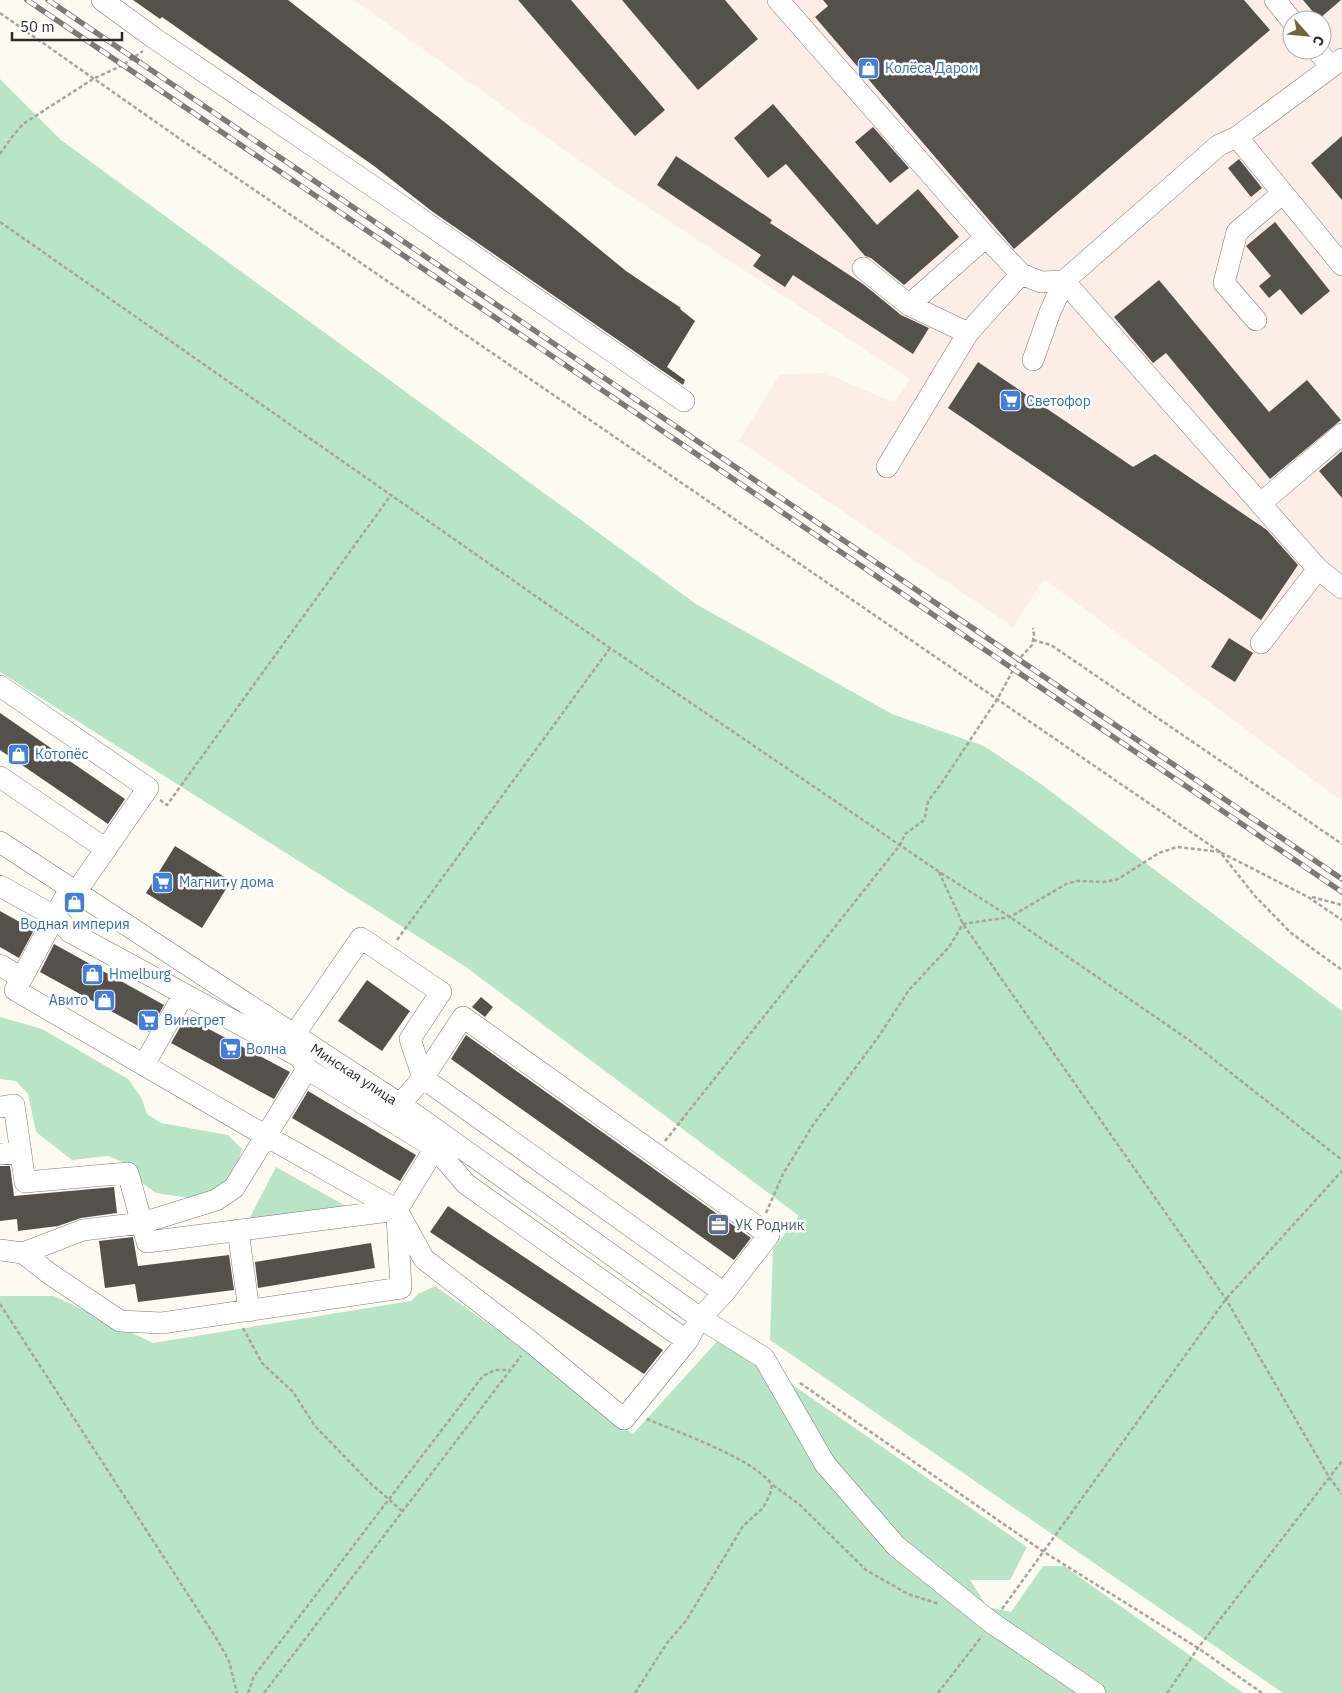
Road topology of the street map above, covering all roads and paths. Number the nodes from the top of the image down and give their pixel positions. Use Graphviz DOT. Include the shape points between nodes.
graph roads {
  1 [pos="102,0"];
  2 [pos="778,0"];
  3 [pos="1275,0"];
  4 [pos="1283,10"];
  5 [pos="0,13"];
  6 [pos="154,38"];
  7 [pos="1336,63"];
  8 [pos="93,79"];
  9 [pos="1238,138"];
  10 [pos="0,154"];
  11 [pos="1283,193"];
  12 [pos="0,222"];
  13 [pos="986,237"];
  14 [pos="1342,265"];
  15 [pos="863,268"];
  16 [pos="1021,274"];
  17 [pos="1064,281"];
  18 [pos="909,305"];
  19 [pos="1256,320"];
  20 [pos="968,333"];
  21 [pos="1032,360"];
  22 [pos="684,401"];
  23 [pos="1342,434"];
  24 [pos="887,467"];
  25 [pos="391,495"];
  26 [pos="1261,503"];
  27 [pos="1318,569"];
  28 [pos="1342,588"];
  29 [pos="1033,628"];
  30 [pos="1033,640"];
  31 [pos="1261,643"];
  32 [pos="610,648"];
  33 [pos="0,686"];
  34 [pos="998,698"];
  35 [pos="0,777"];
  36 [pos="146,790"];
  37 [pos="0,842"];
  38 [pos="1342,844"];
  39 [pos="900,845"];
  40 [pos="106,849"];
  41 [pos="1220,852"];
  42 [pos="938,871"];
  43 [pos="0,886"];
  44 [pos="73,890"];
  45 [pos="1308,897"];
  46 [pos="1342,905"];
  47 [pos="56,916"];
  48 [pos="1010,917"];
  49 [pos="1342,920"];
  50 [pos="963,924"];
  51 [pos="386,956"];
  52 [pos="1342,970"];
  53 [pos="7,972"];
  54 [pos="184,994"];
  55 [pos="294,1034"];
  56 [pos="144,1065"];
  57 [pos="307,1068"];
  58 [pos="423,1078"];
  59 [pos="400,1104"];
  60 [pos="0,1107"];
  61 [pos="266,1136"];
  62 [pos="435,1148"];
  63 [pos="21,1152"];
  64 [pos="0,1154"];
  65 [pos="655,1154"];
  66 [pos="1342,1160"];
  67 [pos="1342,1170"];
  68 [pos="397,1210"];
  69 [pos="142,1222"];
  70 [pos="759,1228"];
  71 [pos="238,1230"];
  72 [pos="0,1250"];
  73 [pos="23,1253"];
  74 [pos="724,1293"];
  75 [pos="1226,1299"];
  76 [pos="0,1304"];
  77 [pos="249,1311"];
  78 [pos="700,1318"];
  79 [pos="687,1340"];
  80 [pos="796,1380"];
  81 [pos="629,1412"];
  82 [pos="1342,1461"];
  83 [pos="1329,1477"];
  84 [pos="772,1485"];
  85 [pos="1342,1494"];
  86 [pos="389,1500"];
  87 [pos="403,1511"];
  88 [pos="1044,1552"];
  89 [pos="940,1604"];
  90 [pos="992,1623"];
  91 [pos="1198,1648"];
  92 [pos="237,1693"];
  93 [pos="248,1693"];
  94 [pos="264,1693"];
  95 [pos="635,1693"];
  96 [pos="938,1693"];
  97 [pos="1095,1693"];
  98 [pos="1167,1693"];
  99 [pos="1262,1693"];
  1 -- 6 [label="street"];
  2 -- 13 [label="street"];
  3 -- 4 [label="street"];
  5 -- 8 [label="path"];
  6 -- 8 [label="path" via="134,59"];
  6 -- 22 [label="street"];
  7 -- 9 [label="street"];
  8 -- 10 [label="path" via="23,124"];
  8 -- 34 [label="path"];
  9 -- 11 [label="street"];
  9 -- 17 [label="street" via="1219,145"];
  11 -- 14 [label="street"];
  11 -- 19 [label="street" via="1237,232 1224,283"];
  12 -- 25 [label="path"];
  13 -- 16 [label="street"];
  13 -- 18 [label="street"];
  15 -- 18 [label="street"];
  16 -- 17 [label="street" via="1041,282"];
  16 -- 20 [label="street"];
  17 -- 21 [label="street"];
  17 -- 26 [label="street"];
  18 -- 20 [label="street"];
  20 -- 24 [label="street"];
  23 -- 26 [label="street"];
  25 -- 32 [label="path"];
  25 -- 36 [label="path" via="167,805"];
  26 -- 27 [label="street"];
  27 -- 28 [label="street"];
  27 -- 31 [label="street"];
  29 -- 30 [label="path"];
  30 -- 34 [label="path"];
  30 -- 38 [label="path" via="1051,645"];
  32 -- 39 [label="path"];
  32 -- 51 [label="path"];
  33 -- 36 [label="street" via="148,788"];
  34 -- 39 [label="path" via="928,801 926,817 905,834"];
  34 -- 41 [label="path"];
  35 -- 40 [label="street"];
  36 -- 40 [label="street"];
  37 -- 44 [label="street, Минская улица"];
  39 -- 42 [label="path"];
  39 -- 65 [label="path"];
  40 -- 44 [label="street"];
  41 -- 45 [label="path"];
  41 -- 48 [label="path" via="1177,847 1159,853 1118,879 1066,884"];
  41 -- 52 [label="path" via="1255,896 1291,932"];
  42 -- 48 [label="path"];
  42 -- 50 [label="path"];
  43 -- 47 [label="street"];
  44 -- 47 [label="street"];
  44 -- 55 [label="street, Минская улица"];
  45 -- 46 [label="path"];
  45 -- 49 [label="path"];
  47 -- 53 [label="street"];
  47 -- 54 [label="street" via="70,932"];
  48 -- 50 [label="path"];
  48 -- 66 [label="path" via="1189,1040"];
  50 -- 70 [label="path" via="949,947 909,990 813,1125 783,1174"];
  50 -- 75 [label="path"];
  51 -- 55 [label="street" via="361,938"];
  51 -- 58 [label="street" via="441,992 410,1039"];
  53 -- 56 [label="street" via="15,990"];
  54 -- 56 [label="street"];
  54 -- 57 [label="street" via="300,1056"];
  55 -- 59 [label="street, Минская улица"];
  56 -- 61 [label="street"];
  57 -- 61 [label="street"];
  57 -- 62 [label="street"];
  58 -- 59 [label="street"];
  58 -- 65 [label="street" via="463,1017"];
  58 -- 74 [label="street"];
  59 -- 78 [label="street, Минская улица"];
  60 -- 63 [label="street" via="14,1105"];
  61 -- 68 [label="street"];
  61 -- 69 [label="street" via="234,1188 216,1200"];
  62 -- 68 [label="street"];
  62 -- 79 [label="street" via="466,1184"];
  63 -- 64 [label="street"];
  63 -- 69 [label="street" via="25,1182 128,1173"];
  65 -- 70 [label="street"];
  67 -- 75 [label="path"];
  68 -- 71 [label="street"];
  68 -- 77 [label="street" via="401,1288"];
  68 -- 81 [label="street" via="424,1259 624,1419"];
  69 -- 71 [label="street" via="147,1242"];
  69 -- 73 [label="street" via="83,1230"];
  70 -- 74 [label="street" via="769,1235"];
  71 -- 77 [label="street"];
  72 -- 73 [label="street"];
  73 -- 77 [label="street" via="120,1321 162,1323"];
  74 -- 78 [label="street"];
  75 -- 83 [label="path"];
  75 -- 88 [label="path"];
  76 -- 92 [label="path" via="218,1641 229,1662"];
  77 -- 86 [label="path" via="242,1326 262,1363 293,1392 315,1426"];
  78 -- 79 [label="street"];
  78 -- 90 [label="street, Минская улица" via="764,1358 825,1464 896,1546"];
  79 -- 81 [label="street"];
  80 -- 88 [label="path"];
  81 -- 84 [label="path" via="746,1463 768,1478"];
  82 -- 83 [label="path"];
  83 -- 85 [label="path"];
  83 -- 91 [label="path"];
  84 -- 89 [label="path" via="800,1505 866,1570 908,1594"];
  84 -- 95 [label="path" via="763,1508 743,1526 686,1621 666,1643"];
  86 -- 87 [label="path"];
  86 -- 87 [label="path" via="483,1376 495,1370 510,1370"];
  86 -- 93 [label="path" via="254,1676"];
  87 -- 94 [label="path"];
  88 -- 90 [label="path"];
  88 -- 91 [label="path"];
  90 -- 96 [label="path"];
  90 -- 97 [label="street, Минская улица"];
  91 -- 98 [label="path"];
  91 -- 99 [label="path"];
}
